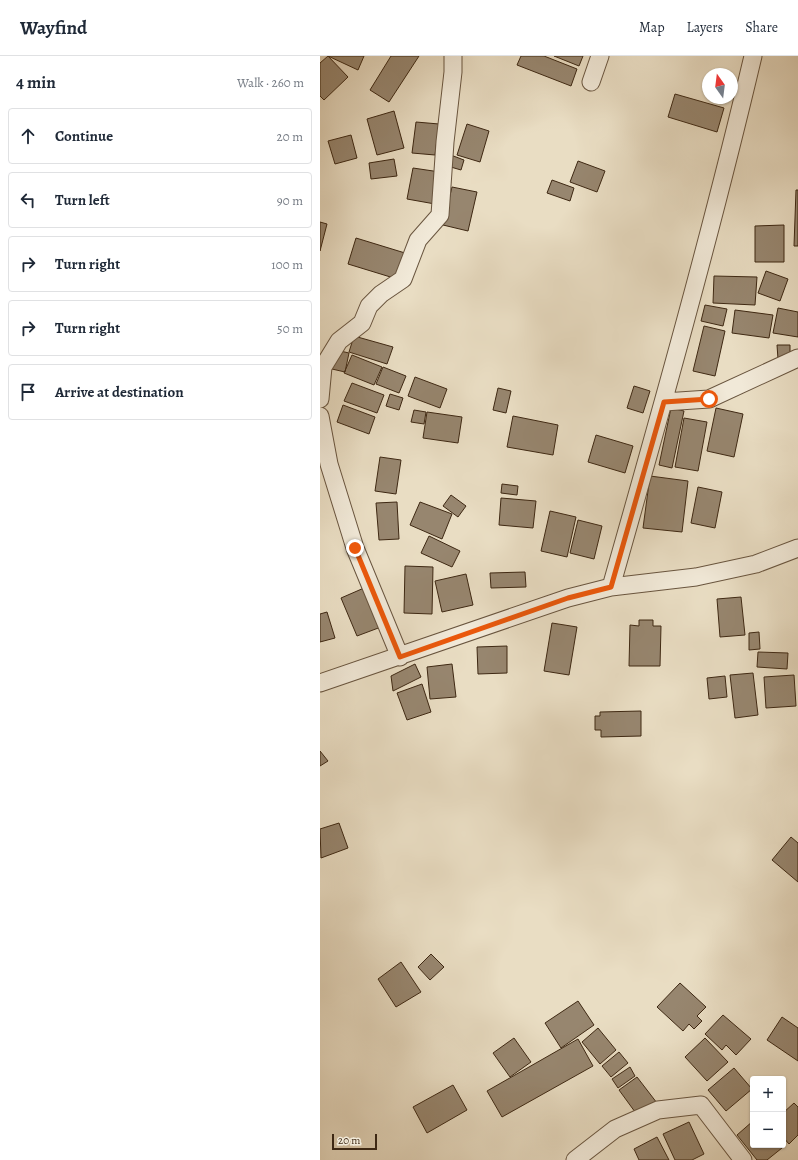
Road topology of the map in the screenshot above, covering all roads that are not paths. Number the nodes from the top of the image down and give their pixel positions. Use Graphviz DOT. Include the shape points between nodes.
graph roads {
  1 [pos="453,56"];
  2 [pos="600,56"];
  3 [pos="753,56"];
  4 [pos="591,82"];
  5 [pos="798,358"];
  6 [pos="322,365"];
  7 [pos="320,399"];
  8 [pos="664,402"];
  9 [pos="320,416"];
  10 [pos="798,548"];
  11 [pos="611,587"];
  12 [pos="400,657"];
  13 [pos="320,683"];
  14 [pos="575,1160"];
  15 [pos="743,1160"];
  1 -- 6 [label="street" via="454,72 445,142 440,215 418,240 404,279 381,294 369,306 362,323 339,341"];
  2 -- 4 [label="street"];
  3 -- 8 [label="street"];
  5 -- 8 [label="street" via="709,399"];
  6 -- 7 [label="street"];
  8 -- 11 [label="street"];
  9 -- 12 [label="street" via="329,464 355,548"];
  10 -- 11 [label="street" via="756,564 696,577"];
  11 -- 12 [label="street" via="568,598"];
  12 -- 13 [label="street"];
  14 -- 15 [label="street" via="614,1130 658,1110 702,1105"];
}
